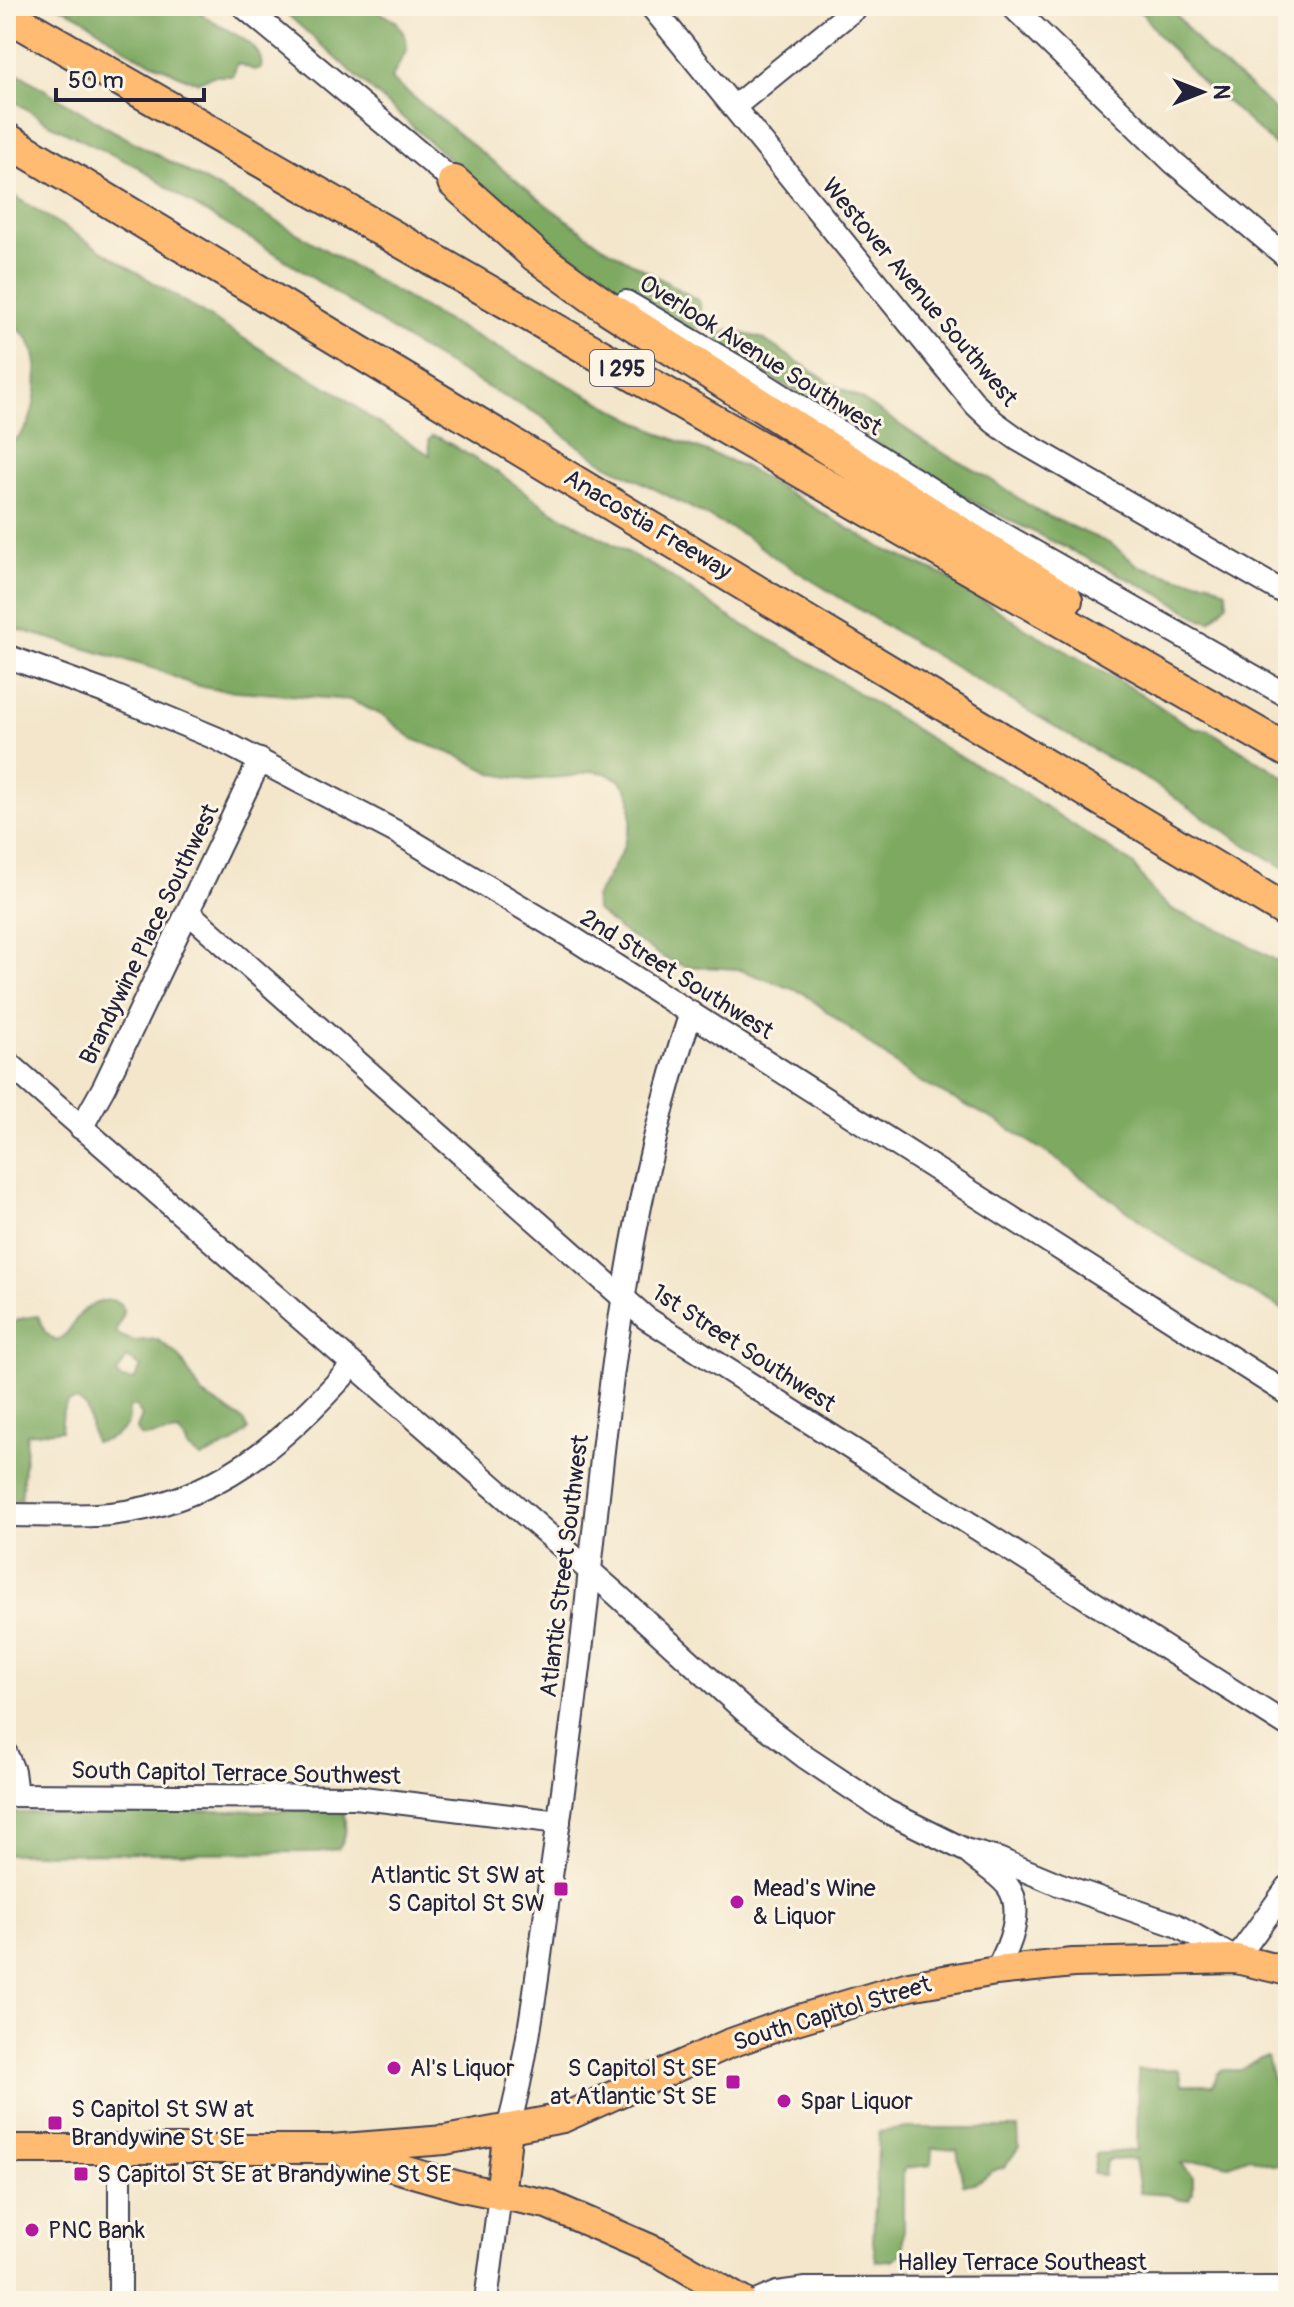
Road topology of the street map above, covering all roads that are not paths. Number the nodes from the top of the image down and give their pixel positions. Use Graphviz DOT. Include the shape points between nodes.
graph roads {
  1 [pos="243,6"];
  2 [pos="651,6"];
  3 [pos="858,6"];
  4 [pos="1012,6"];
  5 [pos="6,14"];
  6 [pos="734,107"];
  7 [pos="6,139"];
  8 [pos="6,156"];
  9 [pos="454,182"];
  10 [pos="1288,258"];
  11 [pos="216,265"];
  12 [pos="1288,595"];
  13 [pos="6,656"];
  14 [pos="1288,696"];
  15 [pos="1238,722"];
  16 [pos="1288,751"];
  17 [pos="260,760"];
  18 [pos="188,912"];
  19 [pos="1288,912"];
  20 [pos="691,1013"];
  21 [pos="6,1061"];
  22 [pos="81,1128"];
  23 [pos="623,1297"];
  24 [pos="353,1365"];
  25 [pos="1288,1394"];
  26 [pos="6,1515"];
  27 [pos="589,1570"];
  28 [pos="1288,1726"];
  29 [pos="6,1754"];
  30 [pos="11,1795"];
  31 [pos="559,1822"];
  32 [pos="965,1850"];
  33 [pos="1288,1887"];
  34 [pos="1236,1959"];
  35 [pos="996,1971"];
  36 [pos="1288,1971"];
  37 [pos="508,2129"];
  38 [pos="6,2149"];
  39 [pos="120,2149"];
  40 [pos="331,2149"];
  41 [pos="500,2195"];
  42 [pos="1288,2288"];
  43 [pos="120,2301"];
  44 [pos="486,2301"];
  45 [pos="742,2301"];
  46 [pos="758,2301"];
  1 -- 9 [label="street, Overlook Avenue Southwest"];
  2 -- 6 [label="street, Westover Avenue Southwest"];
  3 -- 6 [label="street"];
  4 -- 10 [label="street" via="1173,162"];
  5 -- 15 [label="highway, I 295"];
  6 -- 12 [label="street, Westover Avenue Southwest" via="994,422"];
  7 -- 11 [label="highway, Anacostia Freeway"];
  8 -- 11 [label="highway"];
  9 -- 14 [label="street, Overlook Avenue Southwest" via="581,275 938,495"];
  9 -- 15 [label="highway" via="535,255 608,308 1136,644"];
  11 -- 19 [label="highway, Anacostia Freeway"];
  13 -- 17 [label="street, 2nd Street Southwest" via="142,706"];
  15 -- 16 [label="highway, I 295"];
  17 -- 18 [label="street, Brandywine Place Southwest"];
  17 -- 20 [label="street, 2nd Street Southwest" via="462,871"];
  18 -- 22 [label="street, Brandywine Place Southwest"];
  18 -- 23 [label="street, 1st Street Southwest"];
  20 -- 23 [label="street, Atlantic Street Southwest" via="660,1114"];
  20 -- 25 [label="street, 2nd Street Southwest"];
  21 -- 22 [label="street"];
  22 -- 24 [label="street"];
  23 -- 27 [label="street, Atlantic Street Southwest"];
  23 -- 28 [label="street, 1st Street Southwest" via="655,1324"];
  24 -- 26 [label="street" via="273,1446 197,1490 111,1514"];
  24 -- 27 [label="street"];
  27 -- 31 [label="street, Atlantic Street Southwest"];
  27 -- 32 [label="street" via="713,1685 793,1748 886,1811"];
  29 -- 30 [label="street" via="13,1771"];
  30 -- 31 [label="street, South Capitol Terrace Southwest" via="355,1797"];
  31 -- 37 [label="street, Atlantic Street Southwest" via="522,2077"];
  32 -- 34 [label="street" via="1176,1925"];
  32 -- 35 [label="street" via="1004,1881 1014,1898 1008,1948"];
  33 -- 34 [label="street"];
  34 -- 35 [label="main road, South Capitol Street" via="1073,1963"];
  34 -- 36 [label="main road, South Capitol Street"];
  35 -- 37 [label="main road, South Capitol Street" via="909,1986 796,2020 728,2044 563,2118"];
  37 -- 40 [label="main road, South Capitol Street"];
  37 -- 41 [label="main road"];
  38 -- 39 [label="main road, South Capitol Street"];
  39 -- 40 [label="main road, South Capitol Street"];
  39 -- 43 [label="street"];
  40 -- 41 [label="main road"];
  41 -- 44 [label="street"];
  41 -- 45 [label="main road" via="547,2204 614,2232"];
  42 -- 46 [label="street, Halley Terrace Southeast" via="806,2289"];
}
